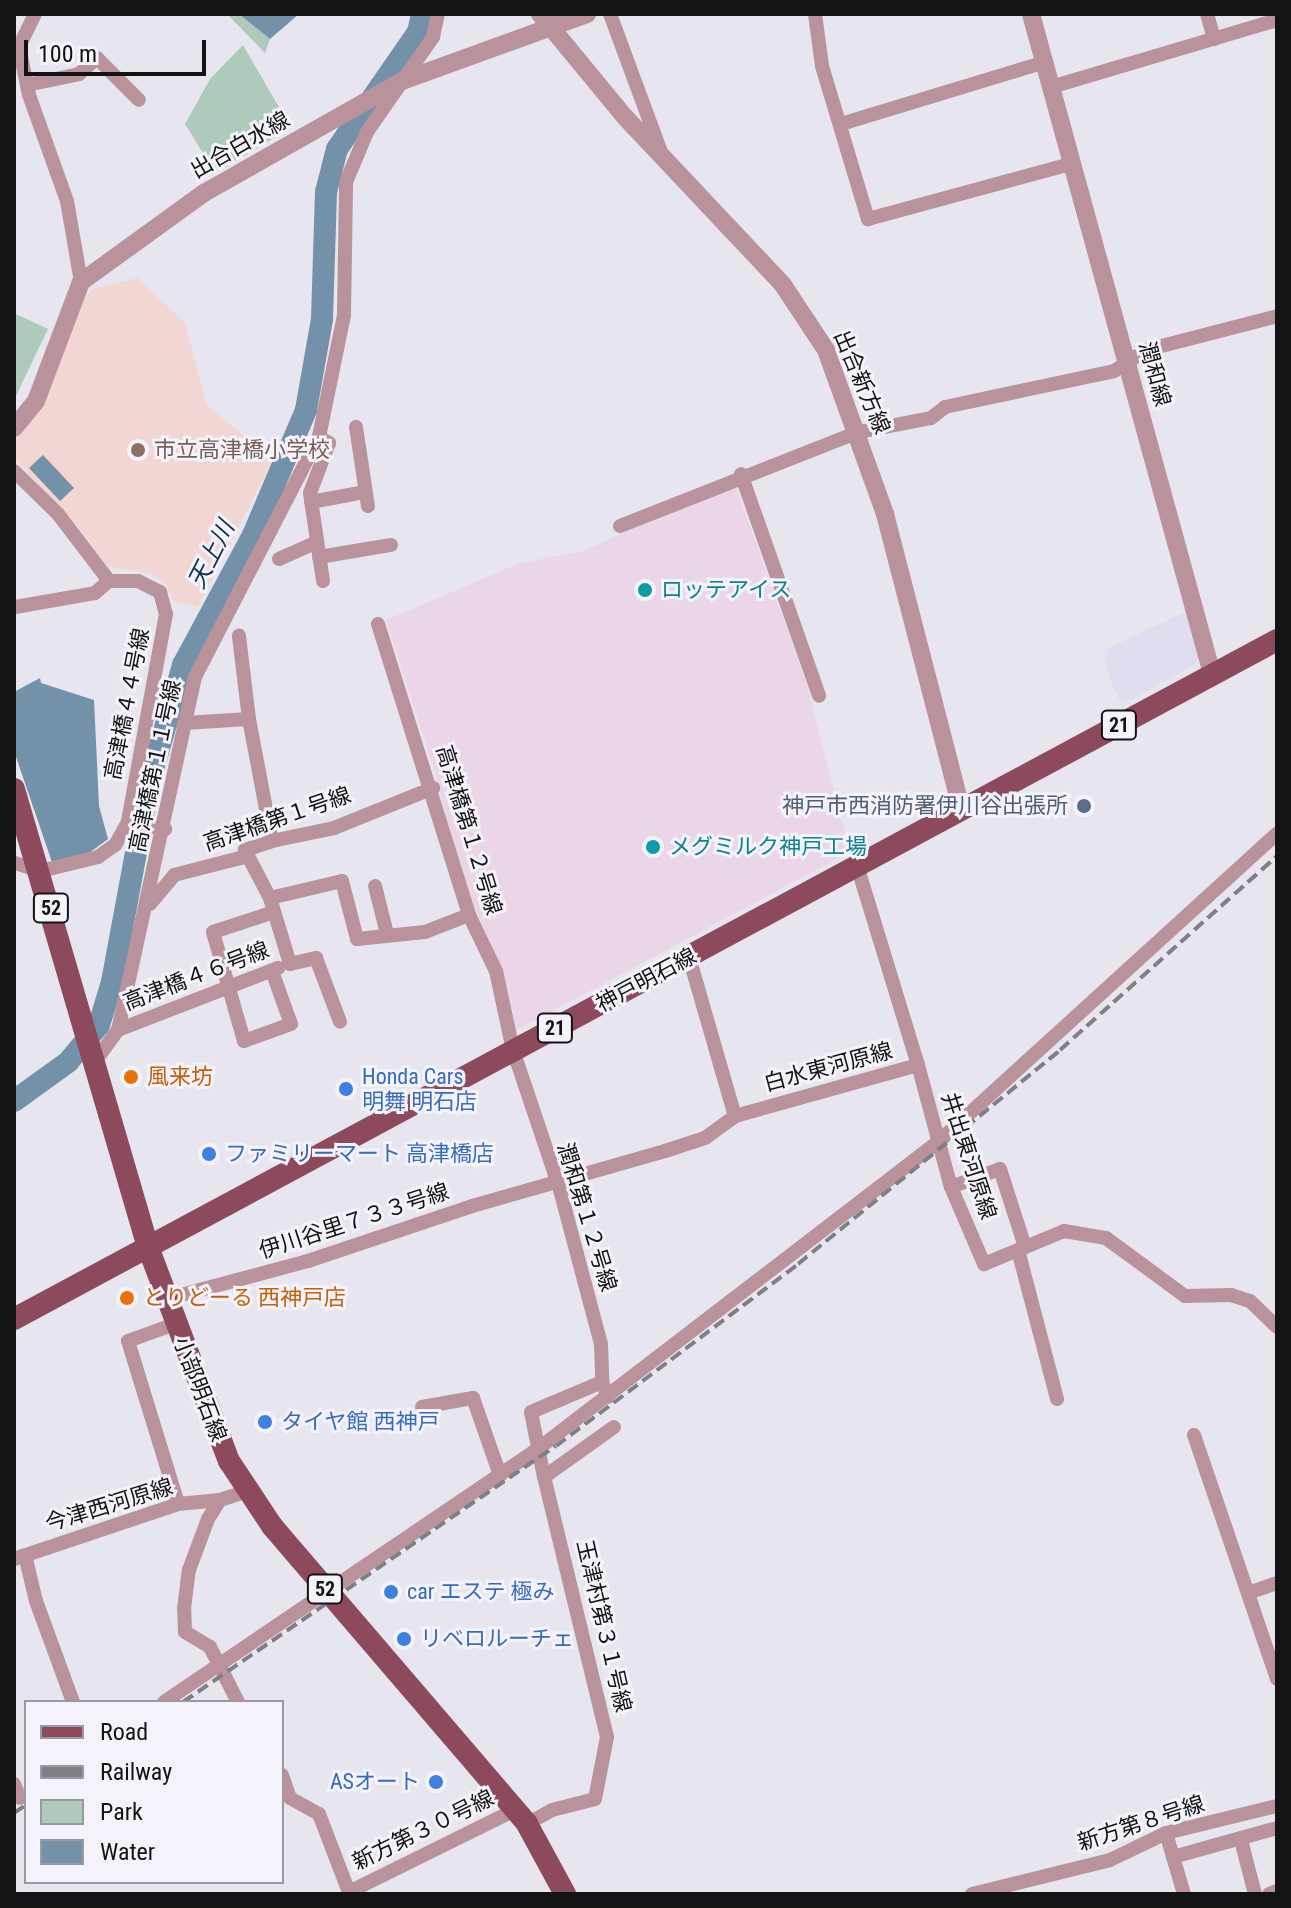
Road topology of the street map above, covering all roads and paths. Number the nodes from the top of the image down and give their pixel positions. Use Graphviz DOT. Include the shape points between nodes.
graph roads {
  1 [pos="35,14"];
  2 [pos="438,14"];
  3 [pos="587,14"];
  4 [pos="610,14"];
  5 [pos="815,14"];
  6 [pos="1031,14"];
  7 [pos="1207,14"];
  8 [pos="544,20"];
  9 [pos="1277,20"];
  10 [pos="1214,39"];
  11 [pos="1045,62"];
  12 [pos="402,81"];
  13 [pos="27,85"];
  14 [pos="1051,87"];
  15 [pos="139,100"];
  16 [pos="841,124"];
  17 [pos="661,152"];
  18 [pos="1071,164"];
  19 [pos="81,282"];
  20 [pos="1277,316"];
  21 [pos="1127,361"];
  22 [pos="356,427"];
  23 [pos="14,428"];
  24 [pos="859,432"];
  25 [pos="319,437"];
  26 [pos="14,471"];
  27 [pos="741,474"];
  28 [pos="311,502"];
  29 [pos="620,526"];
  30 [pos="391,545"];
  31 [pos="318,549"];
  32 [pos="279,559"];
  33 [pos="109,581"];
  34 [pos="323,581"];
  35 [pos="15,607"];
  36 [pos="378,624"];
  37 [pos="239,636"];
  38 [pos="1277,640"];
  39 [pos="1212,674"];
  40 [pos="819,696"];
  41 [pos="249,719"];
  42 [pos="184,723"];
  43 [pos="433,788"];
  44 [pos="14,790"];
  45 [pos="962,811"];
  46 [pos="128,822"];
  47 [pos="165,829"];
  48 [pos="1277,834"];
  49 [pos="272,841"];
  50 [pos="248,856"];
  51 [pos="14,863"];
  52 [pos="857,865"];
  53 [pos="41,871"];
  54 [pos="375,886"];
  55 [pos="272,905"];
  56 [pos="147,906"];
  57 [pos="469,915"];
  58 [pos="387,934"];
  59 [pos="689,957"];
  60 [pos="290,964"];
  61 [pos="272,971"];
  62 [pos="229,986"];
  63 [pos="340,1022"];
  64 [pos="118,1030"];
  65 [pos="513,1050"];
  66 [pos="93,1064"];
  67 [pos="918,1065"];
  68 [pos="735,1116"];
  69 [pos="938,1142"];
  70 [pos="555,1185"];
  71 [pos="951,1187"];
  72 [pos="148,1247"];
  73 [pos="1022,1249"];
  74 [pos="166,1299"];
  75 [pos="14,1319"];
  76 [pos="175,1324"];
  77 [pos="1277,1327"];
  78 [pos="602,1382"];
  79 [pos="608,1397"];
  80 [pos="1057,1399"];
  81 [pos="422,1407"];
  82 [pos="614,1427"];
  83 [pos="1194,1435"];
  84 [pos="539,1448"];
  85 [pos="500,1475"];
  86 [pos="544,1477"];
  87 [pos="247,1491"];
  88 [pos="220,1500"];
  89 [pos="178,1504"];
  90 [pos="20,1557"];
  91 [pos="1277,1583"];
  92 [pos="1251,1592"];
  93 [pos="329,1594"];
  94 [pos="221,1664"];
  95 [pos="1277,1679"];
  96 [pos="72,1700"];
  97 [pos="167,1700"];
  98 [pos="237,1700"];
  99 [pos="284,1781"];
  100 [pos="1277,1806"];
  101 [pos="521,1817"];
  102 [pos="1277,1828"];
  103 [pos="1166,1833"];
  104 [pos="1241,1840"];
  105 [pos="1173,1857"];
  106 [pos="1277,1891"];
  107 [pos="565,1894"];
  108 [pos="972,1894"];
  109 [pos="1184,1894"];
  110 [pos="1255,1894"];
  111 [pos="1269,1894"];
  1 -- 13 [label="street" via="19,47"];
  2 -- 12 [label="street, 高津橋第１１号線" via="433,37"];
  3 -- 8 [label="street, 出合白水線"];
  4 -- 17 [label="street"];
  5 -- 16 [label="street" via="822,66"];
  6 -- 11 [label="street, 潤和線"];
  7 -- 10 [label="street"];
  8 -- 12 [label="street, 出合白水線"];
  8 -- 17 [label="street, 出合新方線"];
  9 -- 10 [label="street"];
  10 -- 14 [label="street"];
  11 -- 14 [label="street, 潤和線"];
  11 -- 16 [label="street"];
  12 -- 19 [label="street, 出合白水線" via="204,193"];
  12 -- 25 [label="street, 高津橋第１１号線" via="367,132 346,182 344,315"];
  13 -- 15 [label="street" via="79,74 97,58"];
  13 -- 19 [label="street" via="67,201"];
  14 -- 18 [label="street, 潤和線"];
  16 -- 18 [label="street" via="868,219"];
  17 -- 24 [label="street, 出合新方線" via="783,285 826,350"];
  18 -- 21 [label="street, 潤和線"];
  19 -- 23 [label="street" via="36,401"];
  20 -- 21 [label="street" via="1146,350"];
  21 -- 24 [label="street" via="1114,371 945,407 931,418"];
  21 -- 39 [label="street, 潤和線"];
  22 -- 28 [label="street" via="366,499"];
  24 -- 27 [label="street"];
  24 -- 45 [label="street, 出合新方線"];
  25 -- 28 [label="street" via="329,443"];
  25 -- 42 [label="street, 高津橋第１１号線" via="195,677"];
  26 -- 33 [label="street" via="58,514"];
  27 -- 29 [label="street"];
  27 -- 40 [label="street"];
  28 -- 31 [label="street"];
  30 -- 31 [label="street"];
  31 -- 32 [label="street"];
  31 -- 34 [label="street"];
  33 -- 35 [label="street" via="95,593"];
  33 -- 46 [label="street, 高津橋４４号線" via="138,581 160,592 166,614"];
  36 -- 43 [label="street, 高津橋第１２号線"];
  37 -- 41 [label="street"];
  38 -- 39 [label="main road, 神戸明石線 / 21"];
  39 -- 45 [label="main road, 神戸明石線 / 21"];
  41 -- 42 [label="street"];
  41 -- 49 [label="street"];
  42 -- 47 [label="street, 高津橋第１１号線"];
  43 -- 49 [label="street, 高津橋第１号線" via="309,836"];
  43 -- 57 [label="street, 高津橋第１２号線"];
  44 -- 53 [label="main road, 小部明石線 / 52"];
  45 -- 52 [label="main road, 神戸明石線 / 21"];
  46 -- 47 [label="street"];
  46 -- 53 [label="street, 高津橋４４号線" via="115,845 98,857"];
  47 -- 56 [label="street, 高津橋第１１号線"];
  48 -- 69 [label="street"];
  49 -- 50 [label="street, 高津橋第１号線" via="245,850"];
  50 -- 55 [label="street"];
  50 -- 56 [label="street, 高津橋第１号線" via="174,875"];
  51 -- 53 [label="street"];
  52 -- 59 [label="main road, 神戸明石線 / 21"];
  52 -- 67 [label="street, 白水東河原線"];
  53 -- 66 [label="main road, 小部明石線 / 52"];
  54 -- 58 [label="street"];
  55 -- 58 [label="street" via="342,881 357,939"];
  55 -- 60 [label="street"];
  55 -- 62 [label="street" via="213,932"];
  56 -- 64 [label="street, 高津橋第１１号線"];
  57 -- 58 [label="street" via="425,932"];
  57 -- 65 [label="street, 高津橋第１２号線" via="496,971"];
  59 -- 65 [label="main road, 神戸明石線 / 21"];
  59 -- 68 [label="street"];
  60 -- 61 [label="street, 高津橋４６号線"];
  60 -- 63 [label="street, 高津橋４６号線" via="316,958"];
  61 -- 62 [label="street, 高津橋４６号線"];
  61 -- 62 [label="street" via="291,1024 244,1041"];
  62 -- 64 [label="street, 高津橋４６号線"];
  64 -- 66 [label="street, 高津橋第１１号線"];
  65 -- 70 [label="street, 潤和第１２号線"];
  65 -- 72 [label="main road, 神戸明石線 / 21"];
  66 -- 72 [label="main road, 小部明石線 / 52"];
  67 -- 68 [label="street, 白水東河原線"];
  67 -- 69 [label="street, 井出東河原線"];
  68 -- 70 [label="street, 白水東河原線" via="705,1138"];
  69 -- 71 [label="street, 井出東河原線"];
  69 -- 79 [label="street"];
  70 -- 74 [label="street, 伊川谷里７３３号線"];
  70 -- 78 [label="street, 潤和第１２号線" via="601,1344"];
  71 -- 73 [label="street, 井出東河原線" via="984,1264"];
  71 -- 73 [label="street" via="1000,1169"];
  72 -- 74 [label="main road, 小部明石線 / 52"];
  72 -- 75 [label="main road, 神戸明石線 / 21"];
  73 -- 77 [label="street, 井出東河原線" via="1064,1231 1106,1238 1185,1296 1231,1295 1250,1301"];
  73 -- 80 [label="street"];
  74 -- 76 [label="main road, 小部明石線 / 52"];
  76 -- 87 [label="main road, 小部明石線 / 52" via="209,1416"];
  76 -- 89 [label="street" via="128,1341"];
  78 -- 79 [label="street, 潤和第１２号線"];
  78 -- 84 [label="street" via="531,1412"];
  79 -- 84 [label="street"];
  81 -- 85 [label="street" via="473,1398"];
  82 -- 86 [label="street"];
  83 -- 92 [label="street"];
  84 -- 85 [label="street"];
  84 -- 86 [label="street"];
  85 -- 93 [label="street"];
  86 -- 101 [label="street, 玉津村第３１号線" via="607,1737 595,1799"];
  87 -- 88 [label="street"];
  87 -- 93 [label="main road, 小部明石線 / 52"];
  88 -- 89 [label="street, 今津西河原線"];
  88 -- 94 [label="street" via="189,1570 184,1609 185,1632 210,1647"];
  89 -- 90 [label="street, 今津西河原線"];
  90 -- 96 [label="street"];
  91 -- 92 [label="street"];
  92 -- 95 [label="street"];
  93 -- 94 [label="street"];
  93 -- 101 [label="main road, 小部明石線 / 52"];
  94 -- 97 [label="street"];
  94 -- 98 [label="street"];
  99 -- 101 [label="street, 新方第３０号線" via="290,1798 319,1814 349,1892"];
  100 -- 103 [label="street, 新方第８号線"];
  101 -- 107 [label="main road, 小部明石線 / 52"];
  102 -- 104 [label="street"];
  103 -- 105 [label="street"];
  103 -- 108 [label="street, 新方第８号線" via="1110,1860"];
  104 -- 105 [label="street"];
  104 -- 110 [label="street"];
  105 -- 109 [label="street"];
  106 -- 111 [label="street"];
}
